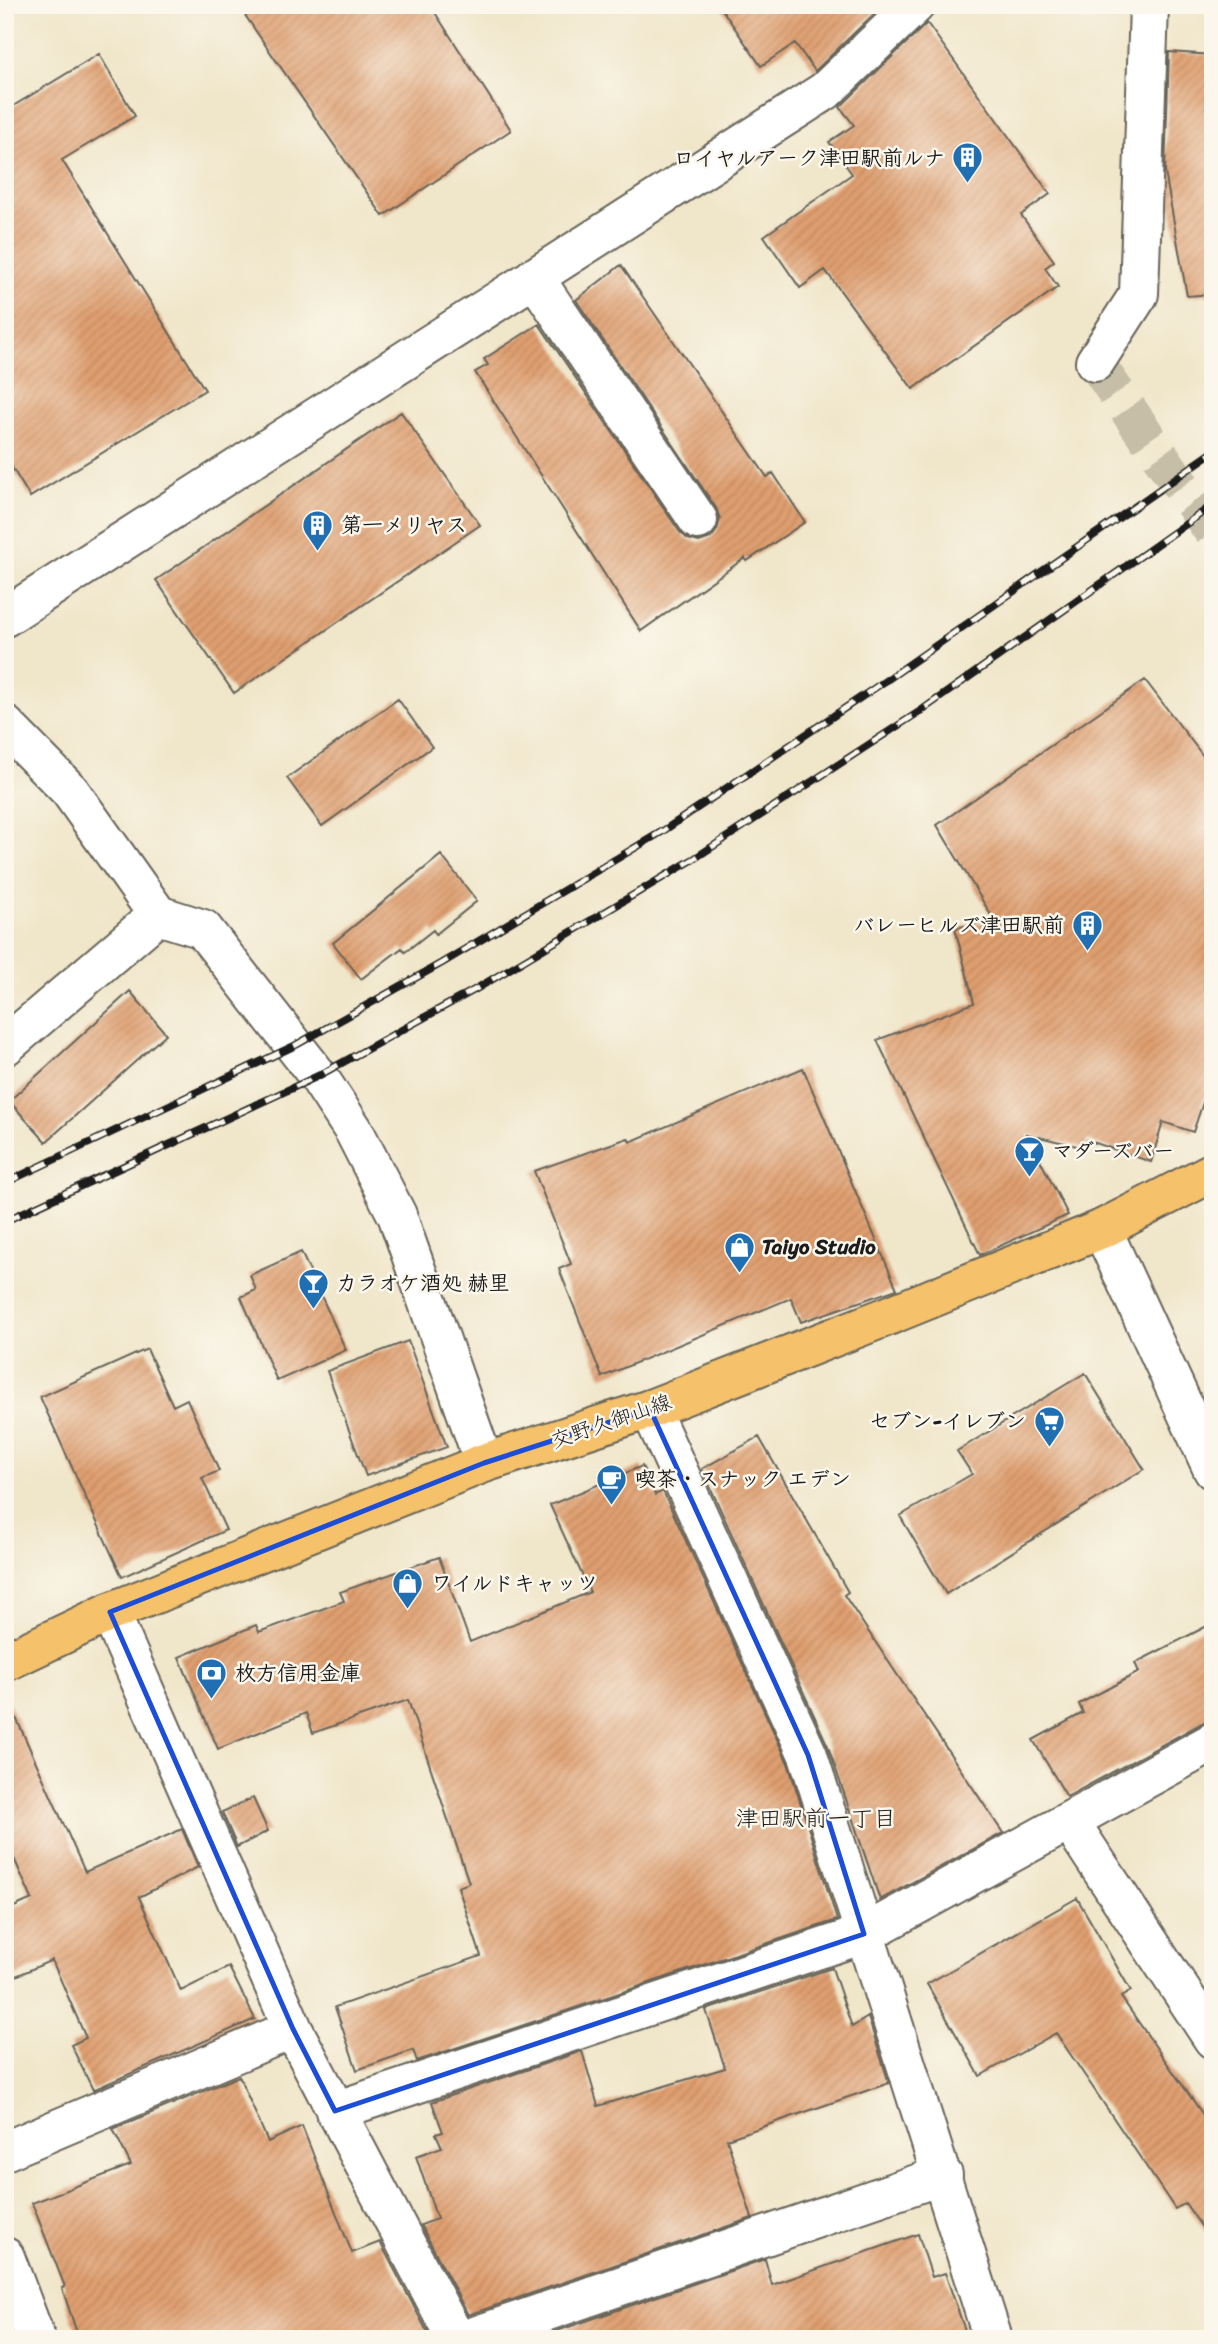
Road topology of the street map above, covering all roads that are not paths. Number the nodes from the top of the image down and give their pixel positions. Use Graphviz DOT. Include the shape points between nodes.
graph roads {
  1 [pos="915,5"];
  2 [pos="1149,6"];
  3 [pos="534,277"];
  4 [pos="1095,362"];
  5 [pos="698,520"];
  6 [pos="5,617"];
  7 [pos="12,747"];
  8 [pos="158,915"];
  9 [pos="5,1046"];
  10 [pos="1213,1172"];
  11 [pos="1102,1229"];
  12 [pos="650,1409"];
  13 [pos="484,1463"];
  14 [pos="1213,1470"];
  15 [pos="110,1612"];
  16 [pos="5,1662"];
  17 [pos="1213,1742"];
  18 [pos="1070,1822"];
  19 [pos="864,1934"];
  20 [pos="293,2029"];
  21 [pos="1213,2039"];
  22 [pos="335,2111"];
  23 [pos="5,2151"];
  24 [pos="943,2175"];
  25 [pos="6,2259"];
  26 [pos="36,2339"];
  27 [pos="456,2339"];
  28 [pos="466,2339"];
  29 [pos="992,2339"];
  1 -- 3 [label="street" via="825,91"];
  2 -- 4 [label="street" via="1139,294"];
  3 -- 5 [label="street"];
  3 -- 6 [label="street"];
  7 -- 8 [label="street" via="70,791"];
  8 -- 9 [label="street"];
  8 -- 13 [label="street" via="203,929 296,1045 354,1131 397,1215"];
  10 -- 11 [label="main road, 交野久御山線"];
  11 -- 12 [label="main road, 交野久御山線"];
  11 -- 14 [label="street"];
  12 -- 13 [label="main road, 交野久御山線"];
  12 -- 19 [label="street" via="808,1755"];
  13 -- 15 [label="main road, 交野久御山線"];
  15 -- 16 [label="main road, 交野久御山線"];
  15 -- 20 [label="street"];
  17 -- 18 [label="street"];
  18 -- 19 [label="street"];
  18 -- 21 [label="street"];
  19 -- 22 [label="street"];
  19 -- 24 [label="street"];
  20 -- 22 [label="street"];
  20 -- 23 [label="street"];
  22 -- 27 [label="street"];
  24 -- 28 [label="street"];
  24 -- 29 [label="street"];
  25 -- 26 [label="street"];
}
